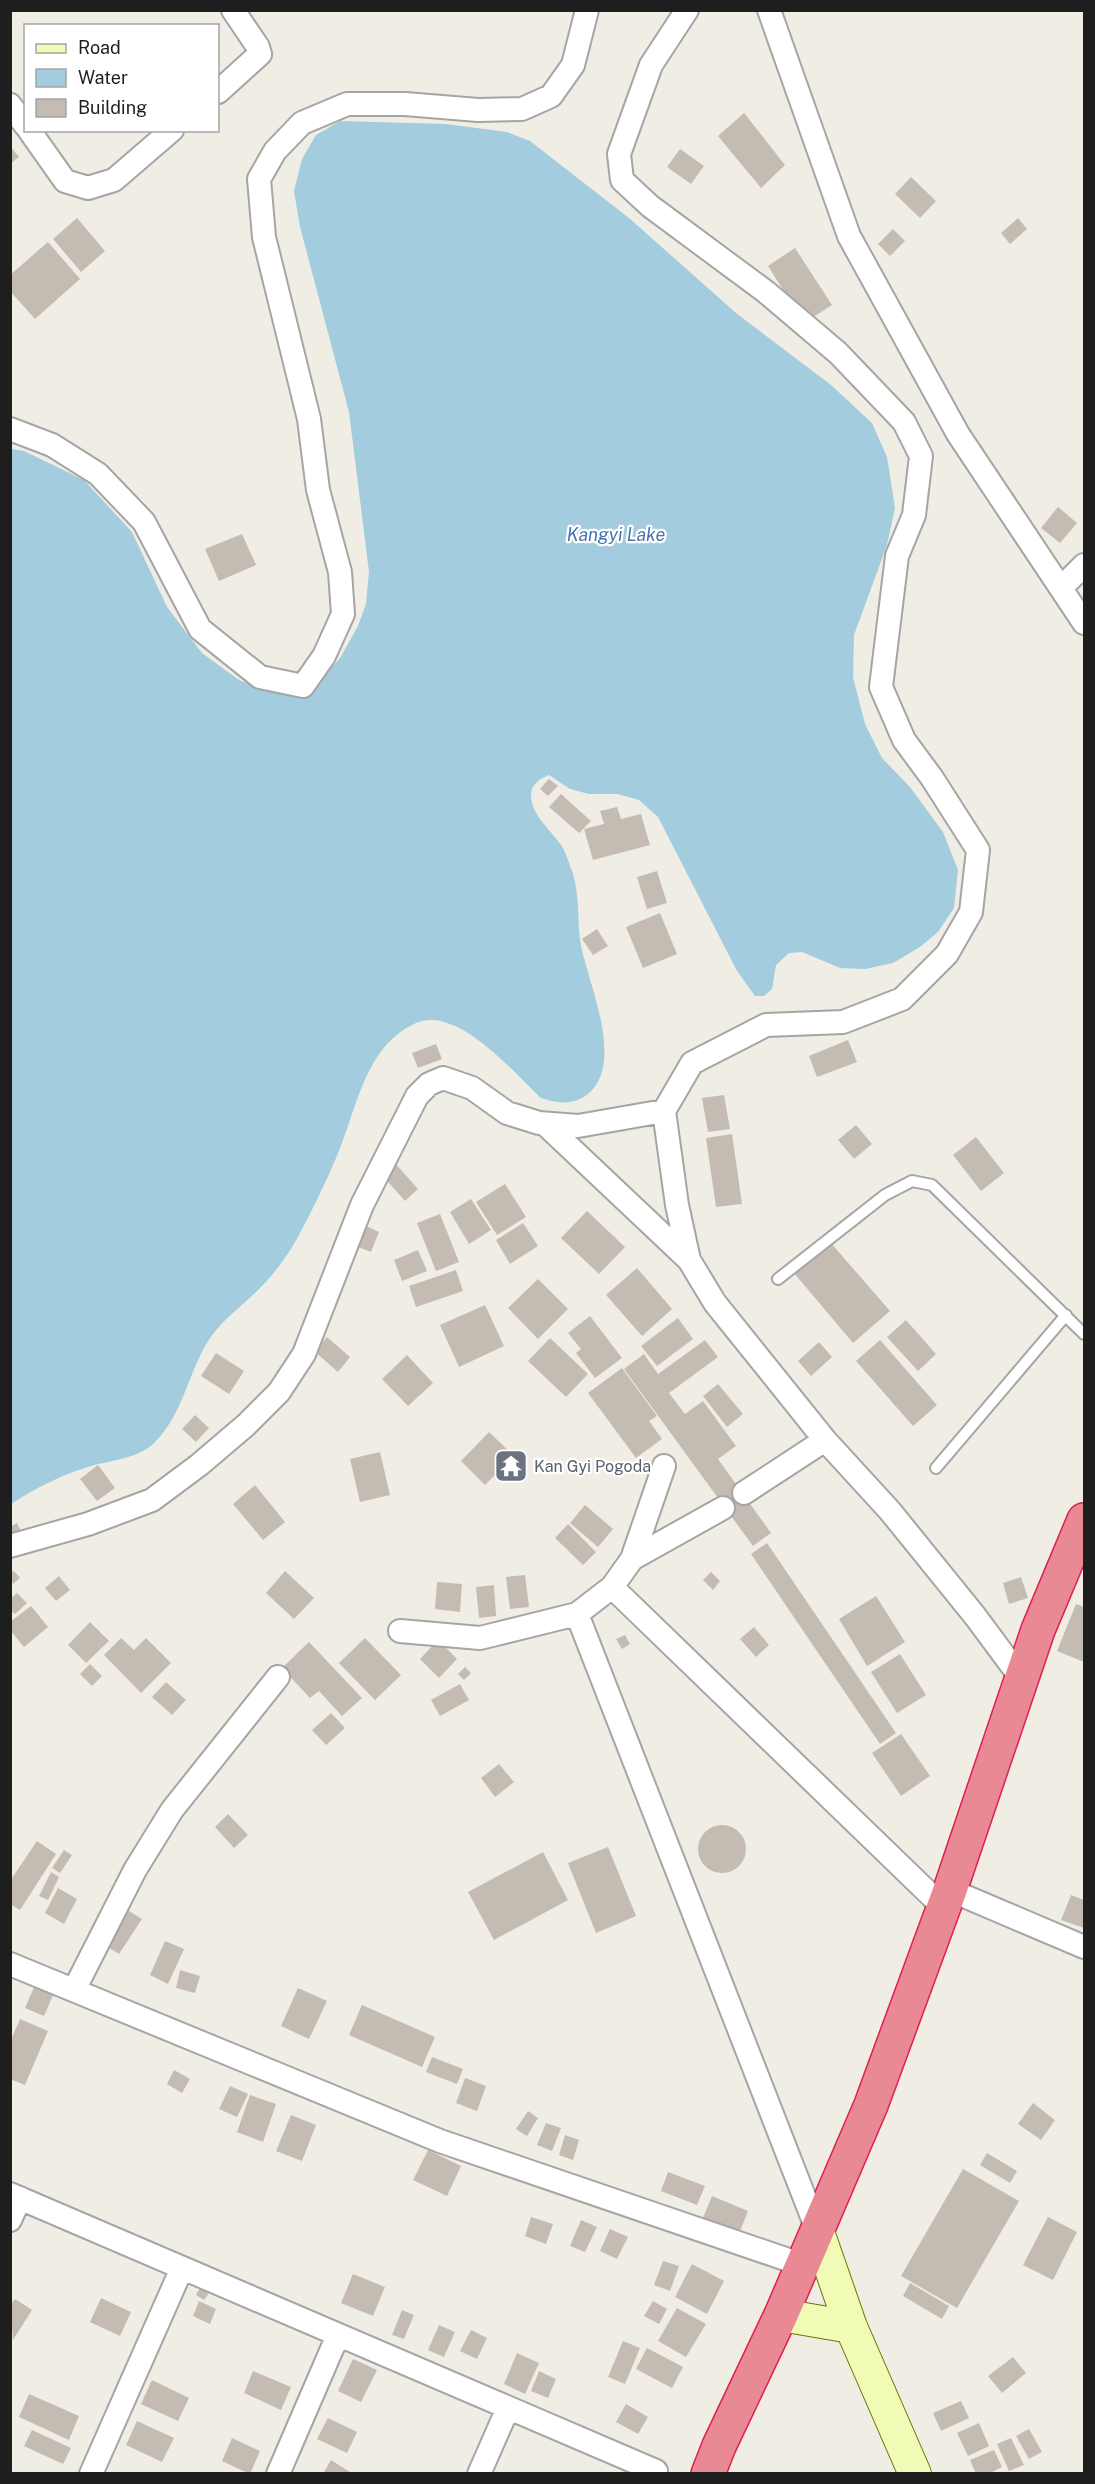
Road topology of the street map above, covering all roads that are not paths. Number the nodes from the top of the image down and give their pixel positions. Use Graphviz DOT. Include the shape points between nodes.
graph roads {
  1 [pos="233,10"];
  2 [pos="587,10"];
  3 [pos="687,10"];
  4 [pos="769,10"];
  5 [pos="219,91"];
  6 [pos="10,105"];
  7 [pos="24,123"];
  8 [pos="30,132"];
  9 [pos="170,132"];
  10 [pos="10,429"];
  11 [pos="1084,565"];
  12 [pos="1061,588"];
  13 [pos="1084,623"];
  14 [pos="664,1112"];
  15 [pos="545,1124"];
  16 [pos="689,1260"];
  17 [pos="778,1279"];
  18 [pos="1066,1315"];
  19 [pos="1084,1334"];
  20 [pos="825,1440"];
  21 [pos="664,1466"];
  22 [pos="936,1468"];
  23 [pos="744,1493"];
  24 [pos="723,1508"];
  25 [pos="1084,1520"];
  26 [pos="10,1546"];
  27 [pos="632,1559"];
  28 [pos="612,1587"];
  29 [pos="577,1614"];
  30 [pos="400,1630"];
  31 [pos="278,1677"];
  32 [pos="1021,1678"];
  33 [pos="946,1899"];
  34 [pos="1084,1947"];
  35 [pos="10,1964"];
  36 [pos="74,1990"];
  37 [pos="15,2196"];
  38 [pos="10,2220"];
  39 [pos="818,2232"];
  40 [pos="802,2265"];
  41 [pos="182,2268"];
  42 [pos="781,2315"];
  43 [pos="851,2327"];
  44 [pos="338,2335"];
  45 [pos="508,2408"];
  46 [pos="658,2473"];
  47 [pos="91,2474"];
  48 [pos="278,2474"];
  49 [pos="479,2474"];
  50 [pos="708,2474"];
  51 [pos="915,2474"];
  1 -- 5 [label="street" via="260,54"];
  2 -- 10 [label="street" via="573,65 551,96 522,109 347,104 302,123 275,151 259,179 264,237 309,419 318,490 340,572 343,614 324,656 303,686 260,677 200,629 144,522 98,474 52,445"];
  3 -- 14 [label="street" via="651,65 619,153 622,180 838,353 904,422 921,456 914,515 897,556 881,687 904,741 978,850 971,912 946,954 902,999 843,1022 766,1025 692,1063"];
  4 -- 12 [label="street" via="849,236 958,434"];
  6 -- 7 [label="street"];
  8 -- 9 [label="street" via="65,181 88,188 114,180"];
  11 -- 12 [label="street"];
  12 -- 13 [label="street"];
  14 -- 15 [label="street" via="578,1126"];
  14 -- 16 [label="street"];
  15 -- 16 [label="street"];
  15 -- 26 [label="street" via="507,1113 472,1088 443,1078 429,1084 417,1096 362,1205 304,1354 279,1392 200,1465 152,1500 88,1524"];
  16 -- 20 [label="street" via="715,1303"];
  17 -- 18 [label="lane" via="885,1195 912,1180 932,1185"];
  18 -- 19 [label="lane"];
  18 -- 22 [label="lane"];
  20 -- 23 [label="street"];
  20 -- 32 [label="street" via="890,1511"];
  21 -- 27 [label="street"];
  24 -- 27 [label="street"];
  25 -- 32 [label="highway"];
  27 -- 28 [label="street"];
  28 -- 29 [label="street"];
  28 -- 33 [label="street"];
  29 -- 30 [label="street" via="480,1638"];
  29 -- 39 [label="street"];
  31 -- 36 [label="street" via="172,1810 130,1880"];
  32 -- 33 [label="highway"];
  33 -- 34 [label="street"];
  33 -- 39 [label="highway" via="871,2105"];
  35 -- 36 [label="street"];
  36 -- 40 [label="street" via="440,2141"];
  37 -- 38 [label="street"];
  37 -- 41 [label="street"];
  39 -- 40 [label="highway"];
  39 -- 43 [label="main road"];
  40 -- 42 [label="highway"];
  41 -- 44 [label="street"];
  41 -- 47 [label="street"];
  42 -- 43 [label="main road"];
  42 -- 50 [label="highway"];
  43 -- 51 [label="main road"];
  44 -- 45 [label="street"];
  44 -- 48 [label="street"];
  45 -- 46 [label="street"];
  45 -- 49 [label="street"];
}
